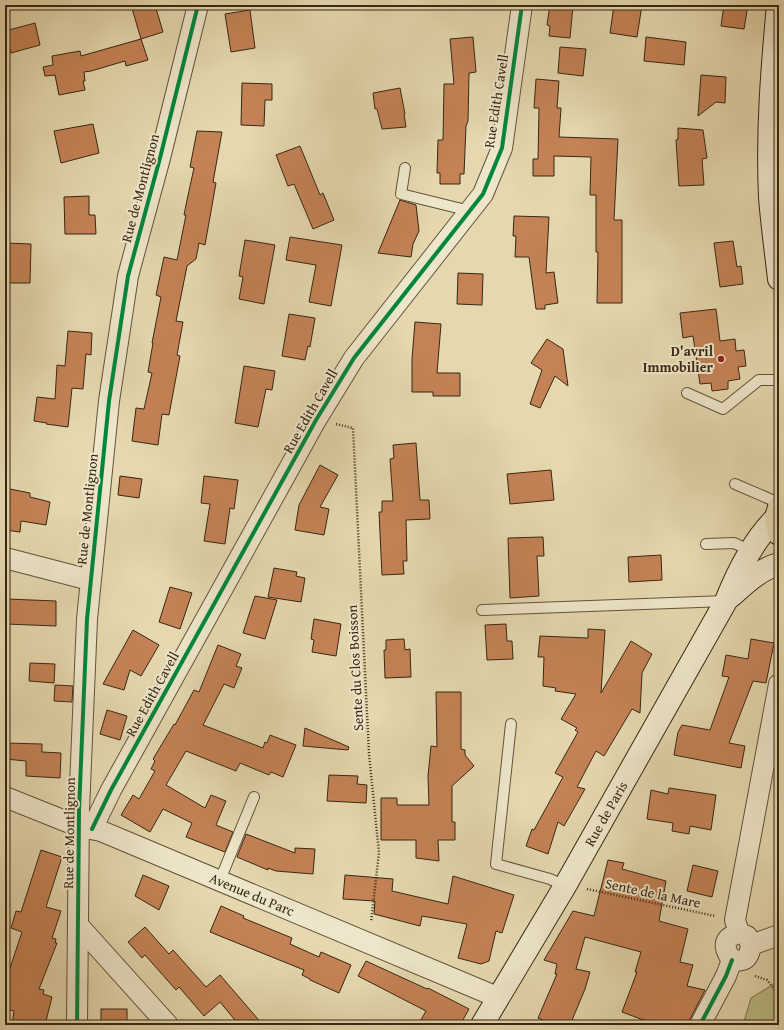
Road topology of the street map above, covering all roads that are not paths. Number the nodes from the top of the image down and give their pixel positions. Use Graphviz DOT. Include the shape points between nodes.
graph roads {
  1 [pos="198,5"];
  2 [pos="522,5"];
  3 [pos="778,5"];
  4 [pos="405,168"];
  5 [pos="470,211"];
  6 [pos="779,279"];
  7 [pos="779,380"];
  8 [pos="687,393"];
  9 [pos="735,484"];
  10 [pos="778,515"];
  11 [pos="706,544"];
  12 [pos="750,551"];
  13 [pos="5,558"];
  14 [pos="779,564"];
  15 [pos="90,580"];
  16 [pos="726,600"];
  17 [pos="482,610"];
  18 [pos="779,684"];
  19 [pos="511,724"];
  20 [pos="5,797"];
  21 [pos="254,797"];
  22 [pos="86,828"];
  23 [pos="220,880"];
  24 [pos="567,883"];
  25 [pos="78,925"];
  26 [pos="742,933"];
  27 [pos="779,935"];
  28 [pos="497,997"];
  29 [pos="77,1025"];
  30 [pos="168,1025"];
  31 [pos="482,1025"];
  32 [pos="700,1025"];
  1 -- 15 [label="street, Rue de Montlignon" via="128,276 109,401"];
  2 -- 5 [label="street, Rue Edith Cavell" via="502,148 483,194"];
  3 -- 6 [label="street" via="769,168"];
  4 -- 5 [label="lane" via="401,194"];
  5 -- 22 [label="street, Rue Edith Cavell" via="354,358 316,420 111,790"];
  7 -- 8 [label="lane" via="758,380 723,409"];
  9 -- 10 [label="lane"];
  10 -- 12 [label="street, Rue de Paris"];
  11 -- 12 [label="lane" via="734,543"];
  12 -- 16 [label="street, Rue de Paris"];
  13 -- 15 [label="street"];
  14 -- 16 [label="street, Rue de Paris" via="760,572"];
  15 -- 22 [label="street, Rue de Montlignon" via="79,810"];
  16 -- 17 [label="lane"];
  16 -- 24 [label="street, Rue de Paris"];
  18 -- 26 [label="street"];
  19 -- 24 [label="lane" via="496,864"];
  20 -- 22 [label="street, Avenue du Parc"];
  21 -- 23 [label="lane"];
  22 -- 23 [label="street, Avenue du Parc" via="101,831"];
  22 -- 25 [label="street, Rue de Montlignon"];
  23 -- 28 [label="street, Avenue du Parc"];
  24 -- 28 [label="street, Rue de Paris"];
  25 -- 29 [label="street, Rue de Montlignon"];
  25 -- 30 [label="street"];
  26 -- 27 [label="street"];
  26 -- 32 [label="street" via="730,936 726,943 730,964"];
  28 -- 31 [label="street, Rue de Paris"];
}
